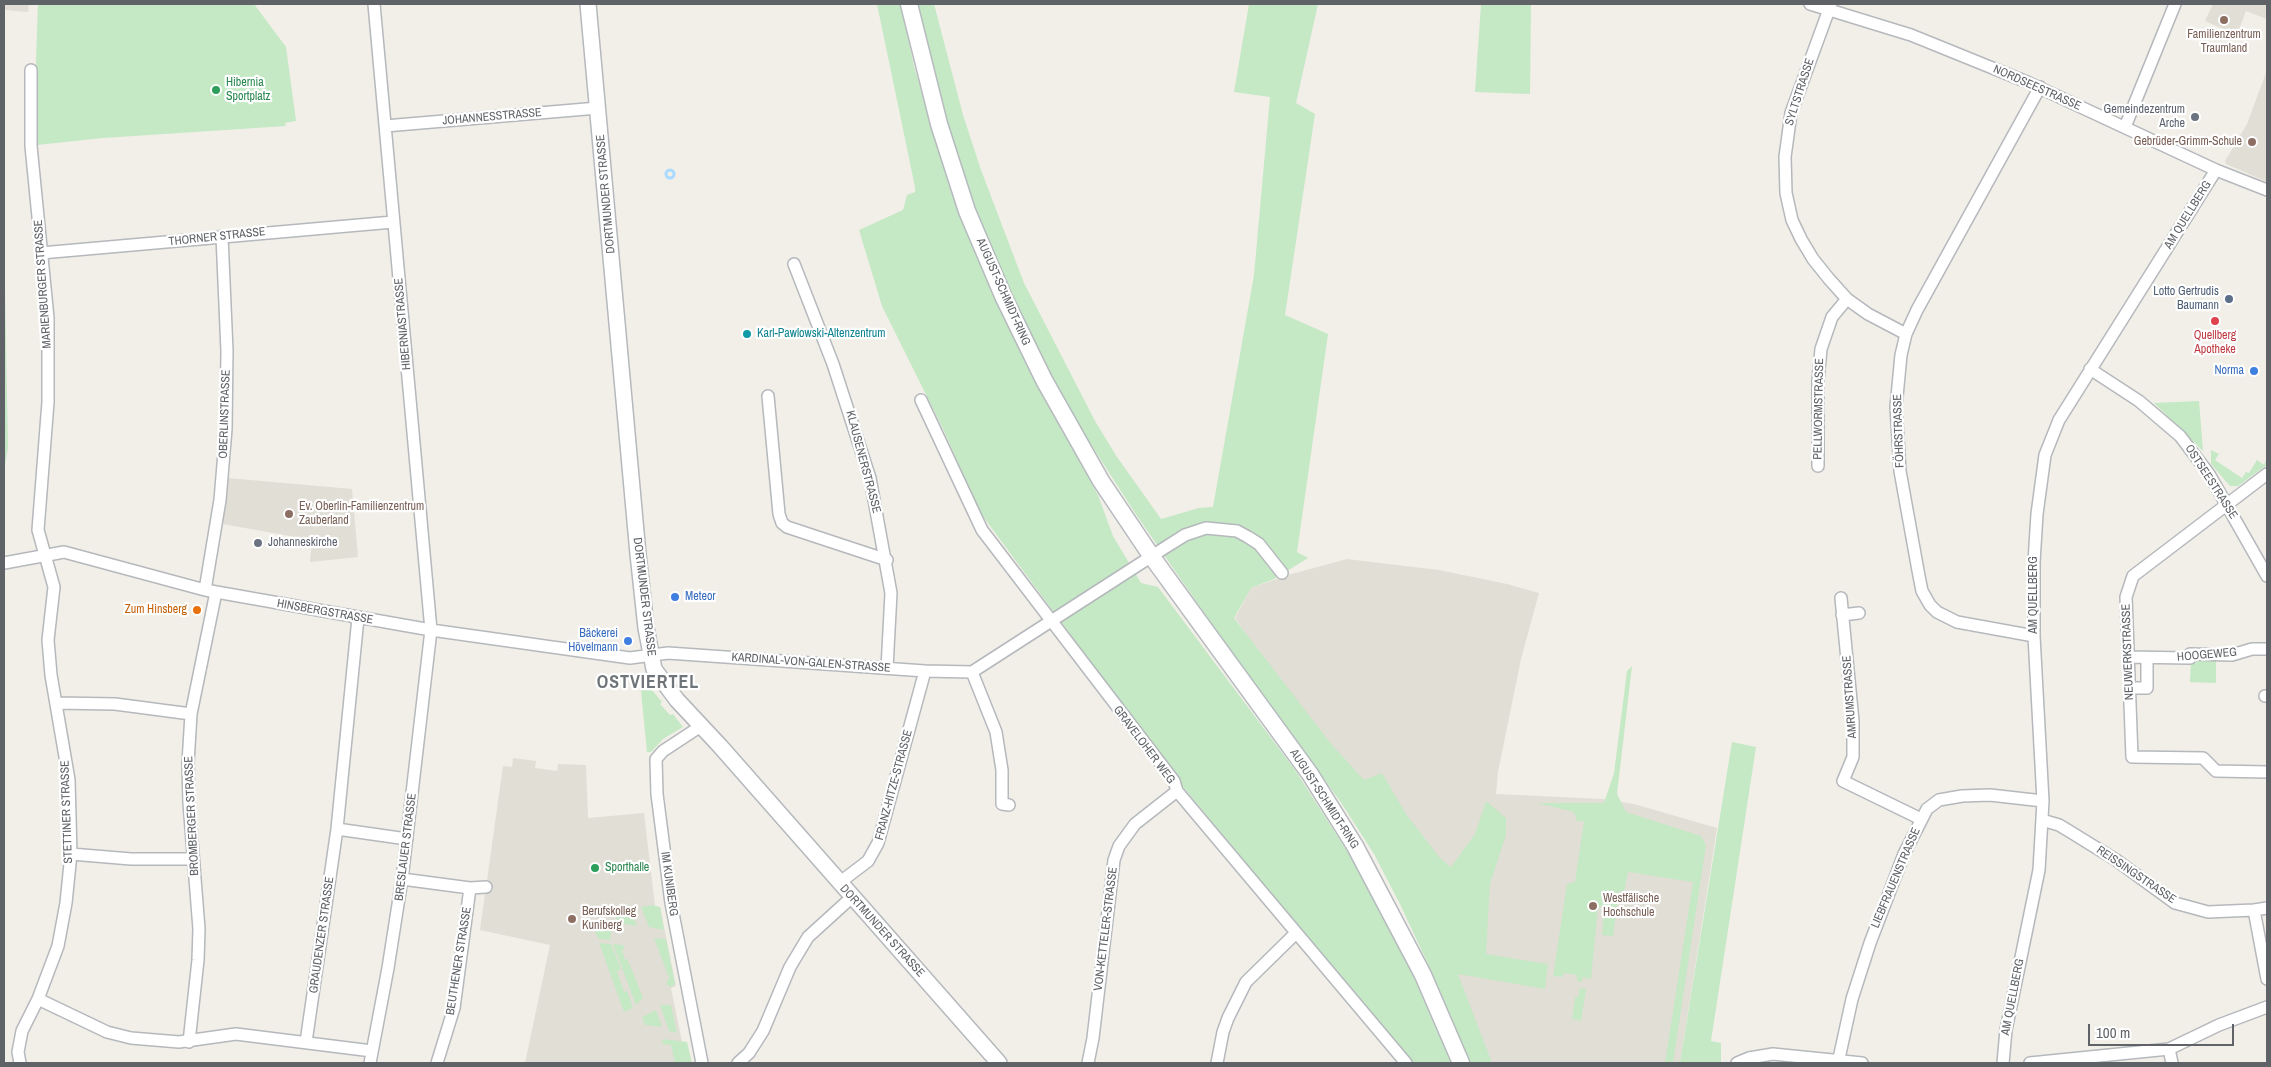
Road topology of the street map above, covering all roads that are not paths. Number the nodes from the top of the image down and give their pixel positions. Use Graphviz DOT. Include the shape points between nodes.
graph roads {
  1 [pos="365,4"];
  2 [pos="374,4"];
  3 [pos="588,4"];
  4 [pos="909,4"];
  5 [pos="1810,4"];
  6 [pos="2175,4"];
  7 [pos="1830,7"];
  8 [pos="375,18"];
  9 [pos="31,70"];
  10 [pos="2040,88"];
  11 [pos="598,108"];
  12 [pos="385,126"];
  13 [pos="2125,127"];
  14 [pos="2216,170"];
  15 [pos="2267,190"];
  16 [pos="393,222"];
  17 [pos="222,236"];
  18 [pos="41,253"];
  19 [pos="794,264"];
  20 [pos="1847,299"];
  21 [pos="1906,334"];
  22 [pos="2090,369"];
  23 [pos="768,396"];
  24 [pos="921,400"];
  25 [pos="1818,466"];
  26 [pos="2267,474"];
  27 [pos="2227,504"];
  28 [pos="46,556"];
  29 [pos="1152,557"];
  30 [pos="886,560"];
  31 [pos="4,563"];
  32 [pos="1282,573"];
  33 [pos="2267,576"];
  34 [pos="210,591"];
  35 [pos="1841,598"];
  36 [pos="1859,613"];
  37 [pos="1842,615"];
  38 [pos="358,618"];
  39 [pos="1053,621"];
  40 [pos="431,630"];
  41 [pos="2034,636"];
  42 [pos="2267,650"];
  43 [pos="651,656"];
  44 [pos="2128,657"];
  45 [pos="2147,658"];
  46 [pos="887,668"];
  47 [pos="925,671"];
  48 [pos="972,672"];
  49 [pos="2129,688"];
  50 [pos="57,703"];
  51 [pos="191,714"];
  52 [pos="701,726"];
  53 [pos="2267,772"];
  54 [pos="1177,791"];
  55 [pos="2043,801"];
  56 [pos="1010,805"];
  57 [pos="1921,819"];
  58 [pos="2042,820"];
  59 [pos="337,829"];
  60 [pos="407,839"];
  61 [pos="71,854"];
  62 [pos="193,859"];
  63 [pos="402,879"];
  64 [pos="839,883"];
  65 [pos="486,886"];
  66 [pos="470,888"];
  67 [pos="852,897"];
  68 [pos="2267,908"];
  69 [pos="2254,910"];
  70 [pos="1296,933"];
  71 [pos="2267,979"];
  72 [pos="38,1000"];
  73 [pos="2267,1007"];
  74 [pos="189,1042"];
  75 [pos="306,1042"];
  76 [pos="2169,1049"];
  77 [pos="372,1051"];
  78 [pos="1838,1062"];
  79 [pos="20,1063"];
  80 [pos="370,1063"];
  81 [pos="437,1063"];
  82 [pos="702,1063"];
  83 [pos="738,1063"];
  84 [pos="999,1063"];
  85 [pos="1088,1063"];
  86 [pos="1217,1063"];
  87 [pos="1406,1063"];
  88 [pos="1461,1063"];
  89 [pos="1737,1063"];
  90 [pos="1862,1063"];
  91 [pos="2003,1063"];
  92 [pos="2030,1063"];
  93 [pos="2172,1063"];
  1 -- 8 [label="street"];
  2 -- 8 [label="street, HIBERNIASTRASSE"];
  3 -- 11 [label="street, DORTMUNDER STRASSE"];
  4 -- 29 [label="main road, AUGUST-SCHMIDT-RING" via="939,124 967,211 1004,298 1073,434"];
  5 -- 7 [label="street, NORDSEESTRASSE"];
  6 -- 13 [label="street"];
  7 -- 10 [label="street, NORDSEESTRASSE" via="1911,35"];
  7 -- 20 [label="street, SYLTSTRASSE" via="1791,113 1784,172 1792,220 1801,239 1813,259"];
  8 -- 12 [label="street, HIBERNIASTRASSE"];
  9 -- 18 [label="street, MARIENBURGER STRASSE" via="31,146"];
  10 -- 13 [label="street, NORDSEESTRASSE"];
  10 -- 21 [label="street, FÖHRSTRASSE" via="1929,286"];
  11 -- 12 [label="street, JOHANNESSTRASSE"];
  11 -- 43 [label="street, DORTMUNDER STRASSE" via="638,554"];
  12 -- 16 [label="street, HIBERNIASTRASSE"];
  13 -- 14 [label="street, NORDSEESTRASSE"];
  14 -- 15 [label="street, NORDSEESTRASSE"];
  14 -- 22 [label="street, AM QUELLBERG"];
  16 -- 17 [label="street, THORNER STRASSE"];
  16 -- 40 [label="street, HIBERNIASTRASSE"];
  17 -- 18 [label="street, THORNER STRASSE"];
  17 -- 34 [label="street, OBERLINSTRASSE" via="227,352 226,429"];
  18 -- 28 [label="street, MARIENBURGER STRASSE" via="48,318 48,402 38,530"];
  19 -- 30 [label="street, KLAUSENERSTRASSE" via="853,420 870,478"];
  20 -- 21 [label="street, SYLTSTRASSE"];
  20 -- 25 [label="street, PELLWORMSTRASSE" via="1832,317 1821,349"];
  21 -- 41 [label="street, FÖHRSTRASSE" via="1898,381 1896,435 1922,591 1937,612 1957,622"];
  22 -- 27 [label="street, OSTSEESTRASSE" via="2139,401 2180,436"];
  22 -- 41 [label="street, AM QUELLBERG" via="2059,420 2045,455 2034,562"];
  23 -- 30 [label="street" via="782,523 788,528"];
  24 -- 39 [label="street, GRAVELOHER WEG" via="982,530"];
  26 -- 27 [label="street, NEUWERKSTRASSE"];
  27 -- 33 [label="street, OSTSEESTRASSE"];
  27 -- 44 [label="street, NEUWERKSTRASSE" via="2134,576 2126,596"];
  28 -- 31 [label="street, HINSBERGSTRASSE"];
  28 -- 34 [label="street, HINSBERGSTRASSE" via="64,552"];
  28 -- 50 [label="street, STETTINER STRASSE" via="54,587 48,640"];
  29 -- 32 [label="street" via="1185,535 1206,528 1221,528 1237,531 1259,544"];
  29 -- 39 [label="street"];
  29 -- 88 [label="main road, AUGUST-SCHMIDT-RING" via="1310,774 1355,846 1423,975"];
  30 -- 46 [label="street, KLAUSENERSTRASSE" via="891,593"];
  34 -- 38 [label="street, HINSBERGSTRASSE"];
  34 -- 51 [label="street, BROMBERGER STRASSE"];
  35 -- 37 [label="street, AMRUMSTRASSE"];
  36 -- 37 [label="street"];
  37 -- 57 [label="street, AMRUMSTRASSE" via="1853,721 1853,757 1843,781"];
  38 -- 40 [label="street, HINSBERGSTRASSE"];
  38 -- 59 [label="street, GRAUDENZER STRASSE"];
  39 -- 48 [label="street"];
  39 -- 54 [label="street, GRAVELOHER WEG" via="1174,781"];
  40 -- 43 [label="street, HINSBERGSTRASSE" via="630,658"];
  40 -- 60 [label="street, BRESLAUER STRASSE"];
  41 -- 55 [label="street, AM QUELLBERG"];
  42 -- 45 [label="street, HOOGEWEG" via="2252,649 2232,655 2190,654 2190,658"];
  43 -- 46 [label="street, KARDINAL-VON-GALEN-STRASSE" via="668,653"];
  43 -- 52 [label="street, DORTMUNDER STRASSE" via="662,682"];
  44 -- 45 [label="street, HOOGEWEG"];
  44 -- 49 [label="street, NEUWERKSTRASSE"];
  45 -- 49 [label="street" via="2147,688"];
  46 -- 47 [label="street, KARDINAL-VON-GALEN-STRASSE"];
  47 -- 48 [label="street, KARDINAL-VON-GALEN-STRASSE"];
  47 -- 64 [label="street, FRANZ-HITZE-STRASSE" via="878,843 868,861"];
  48 -- 56 [label="street" via="996,732 1002,770 1002,804"];
  49 -- 53 [label="street, NEUWERKSTRASSE" via="2132,757 2203,758 2216,770"];
  50 -- 51 [label="street" via="115,704"];
  50 -- 61 [label="street, STETTINER STRASSE" via="68,780"];
  51 -- 62 [label="street, BROMBERGER STRASSE" via="188,763"];
  52 -- 64 [label="street, DORTMUNDER STRASSE"];
  52 -- 82 [label="street, IM KUNIBERG" via="662,751 656,759 671,903"];
  54 -- 70 [label="street, GRAVELOHER WEG"];
  54 -- 85 [label="street, VON-KETTELER-STRASSE" via="1135,824 1119,846 1114,860"];
  55 -- 57 [label="street, LIEBFRAUENSTRASSE" via="1990,795 1962,796 1939,800"];
  55 -- 58 [label="street, AM QUELLBERG"];
  57 -- 78 [label="street, LIEBFRAUENSTRASSE" via="1870,943 1852,999"];
  58 -- 69 [label="street, REISSINGSTRASSE" via="2059,825 2100,850 2175,903 2208,912"];
  58 -- 91 [label="street, AM QUELLBERG" via="2039,870 2006,1030"];
  59 -- 60 [label="street"];
  59 -- 75 [label="street, GRAUDENZER STRASSE"];
  60 -- 63 [label="street, BRESLAUER STRASSE"];
  61 -- 62 [label="street" via="131,859"];
  61 -- 72 [label="street, STETTINER STRASSE" via="58,946"];
  62 -- 74 [label="street, BROMBERGER STRASSE" via="199,937"];
  63 -- 66 [label="street"];
  63 -- 77 [label="street, BRESLAUER STRASSE"];
  64 -- 67 [label="street, DORTMUNDER STRASSE"];
  65 -- 66 [label="street"];
  66 -- 81 [label="street, BEUTHENER STRASSE" via="454,1008"];
  67 -- 83 [label="street" via="808,937 790,967 763,1030 749,1053"];
  67 -- 84 [label="street, DORTMUNDER STRASSE"];
  68 -- 69 [label="street, REISSINGSTRASSE"];
  69 -- 71 [label="street"];
  70 -- 86 [label="street" via="1246,982 1225,1025"];
  70 -- 87 [label="street, GRAVELOHER WEG"];
  72 -- 74 [label="street" via="107,1032 131,1038"];
  72 -- 79 [label="street, STETTINER STRASSE" via="22,1031 18,1052"];
  73 -- 76 [label="street"];
  74 -- 75 [label="street" via="236,1034"];
  75 -- 77 [label="street"];
  76 -- 92 [label="street"];
  76 -- 93 [label="street"];
  77 -- 80 [label="street, BRESLAUER STRASSE"];
  78 -- 89 [label="street" via="1773,1054"];
  78 -- 90 [label="street"];
}
